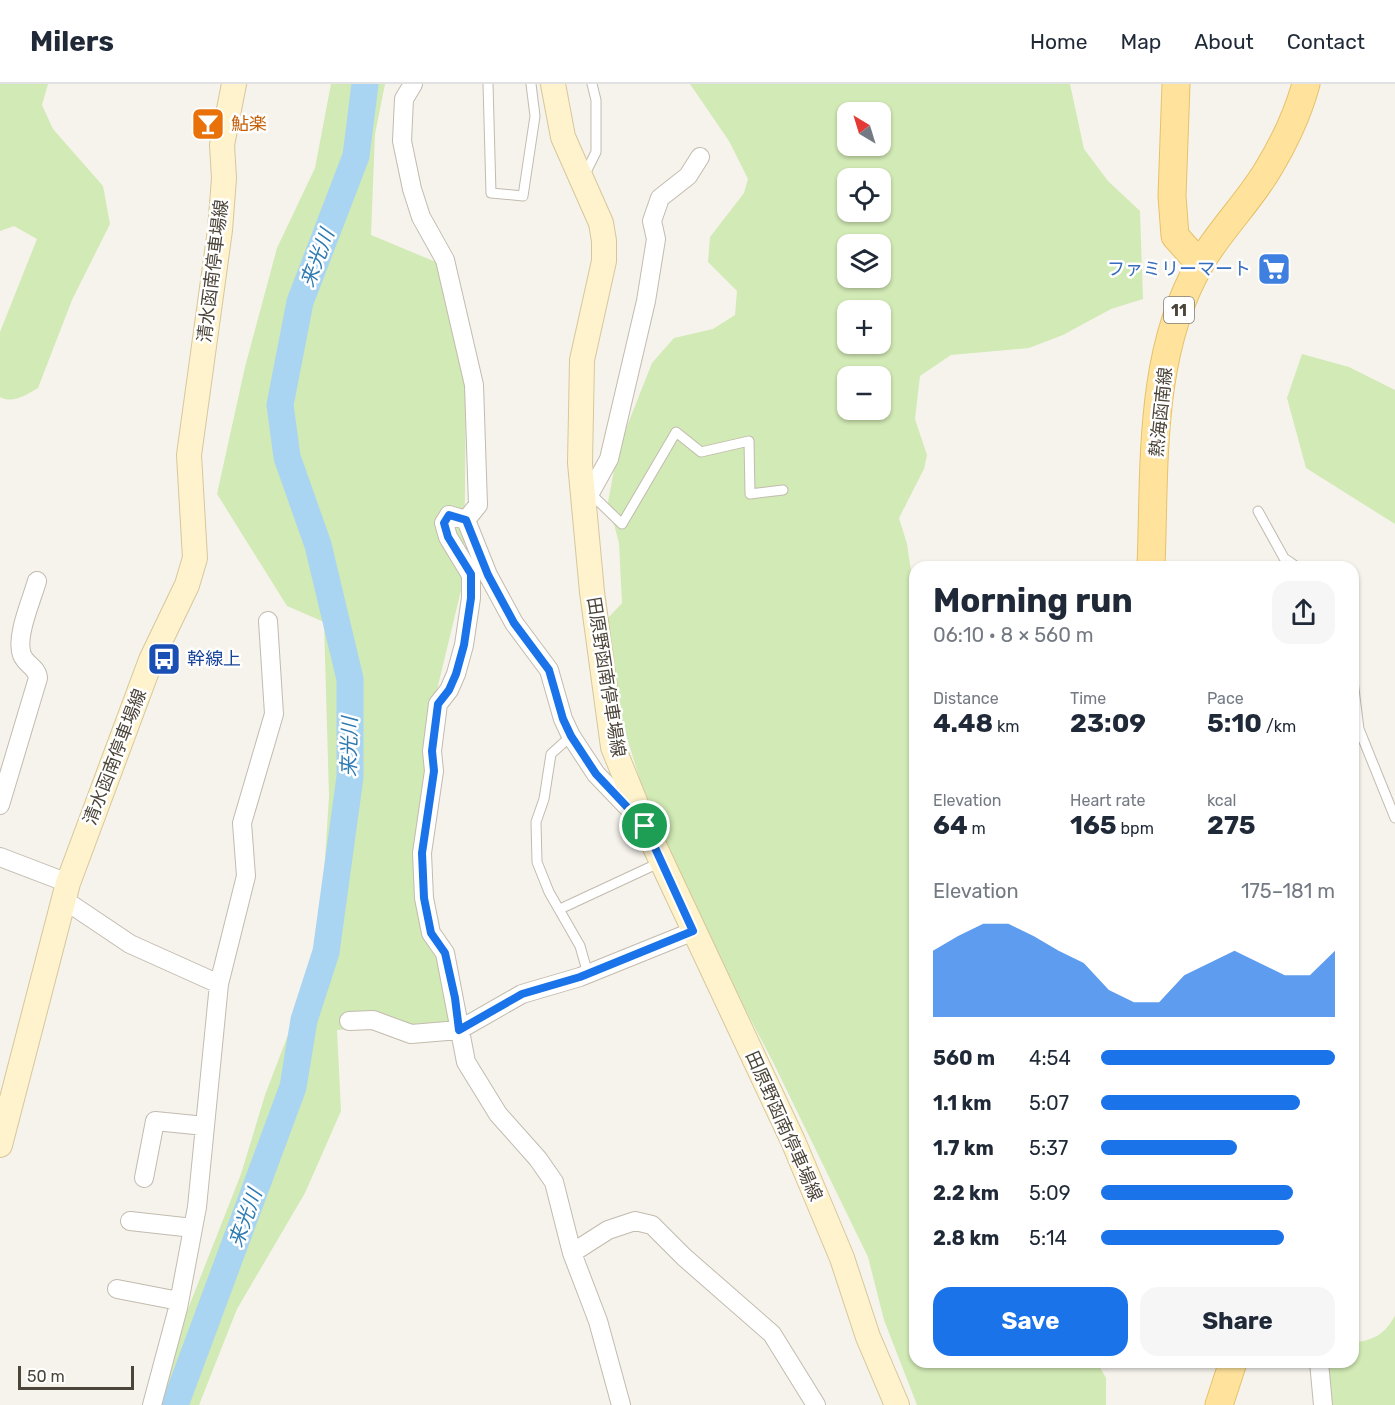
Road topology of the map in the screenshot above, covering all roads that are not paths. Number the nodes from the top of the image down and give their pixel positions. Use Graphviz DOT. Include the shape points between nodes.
graph roads {
  1 [pos="234,84"];
  2 [pos="412,84"];
  3 [pos="488,84"];
  4 [pos="531,84"];
  5 [pos="553,84"];
  6 [pos="592,84"];
  7 [pos="1176,84"];
  8 [pos="1306,84"];
  9 [pos="700,157"];
  10 [pos="582,181"];
  11 [pos="1200,264"];
  12 [pos="783,490"];
  13 [pos="587,499"];
  14 [pos="1258,511"];
  15 [pos="466,520"];
  16 [pos="1151,561"];
  17 [pos="1288,561"];
  18 [pos="37,581"];
  19 [pos="268,621"];
  20 [pos="1359,729"];
  21 [pos="571,736"];
  22 [pos="0,804"];
  23 [pos="1395,818"];
  24 [pos="645,826"];
  25 [pos="0,857"];
  26 [pos="662,861"];
  27 [pos="65,891"];
  28 [pos="560,909"];
  29 [pos="693,931"];
  30 [pos="588,974"];
  31 [pos="219,984"];
  32 [pos="349,1021"];
  33 [pos="459,1030"];
  34 [pos="205,1126"];
  35 [pos="0,1145"];
  36 [pos="144,1178"];
  37 [pos="130,1221"];
  38 [pos="193,1228"];
  39 [pos="572,1253"];
  40 [pos="117,1289"];
  41 [pos="180,1301"];
  42 [pos="1231,1368"];
  43 [pos="1320,1368"];
  44 [pos="153,1405"];
  45 [pos="621,1405"];
  46 [pos="816,1405"];
  47 [pos="897,1405"];
  48 [pos="1219,1405"];
  49 [pos="1323,1405"];
  1 -- 27 [label="main road, 清水函南停車場線" via="222,146 220,230 189,455 195,558 187,585 151,660"];
  2 -- 15 [label="street" via="401,117 404,151 421,217 446,260 474,385 478,505"];
  3 -- 4 [label="lane" via="491,193 523,196 535,116"];
  5 -- 10 [label="main road, 田原野函南停車場線" via="564,137"];
  6 -- 10 [label="lane" via="596,100 596,152"];
  7 -- 11 [label="main road" via="1172,196 1175,236"];
  8 -- 11 [label="main road, 熱海函南線 / 11" via="1267,171"];
  9 -- 13 [label="street" via="688,176 660,198 652,221 656,239 634,357 609,459"];
  10 -- 13 [label="main road, 田原野函南停車場線" via="601,223 604,241 604,261 582,360 580,463"];
  11 -- 16 [label="main road, 熱海函南線 / 11" via="1174,319 1158,398"];
  12 -- 13 [label="lane" via="750,494 750,441 701,452 676,432 622,524"];
  13 -- 24 [label="main road, 田原野函南停車場線" via="592,592 613,747"];
  14 -- 17 [label="lane"];
  15 -- 21 [label="street" via="488,575 514,623 549,670"];
  15 -- 33 [label="street" via="449,515 444,523 448,537 471,574 471,598 456,674 438,704 432,751 434,771 422,853 424,898 431,933 445,953"];
  18 -- 22 [label="street" via="20,641 25,660 38,672 38,678"];
  19 -- 31 [label="street" via="274,714 242,823 246,876"];
  20 -- 23 [label="lane"];
  21 -- 24 [label="street" via="596,774"];
  21 -- 28 [label="lane" via="550,754 544,799 536,822 537,862"];
  24 -- 26 [label="main road, 田原野函南停車場線"];
  25 -- 27 [label="street"];
  26 -- 28 [label="lane"];
  26 -- 29 [label="main road, 田原野函南停車場線"];
  27 -- 31 [label="street" via="130,944"];
  27 -- 35 [label="main road, 清水函南停車場線"];
  28 -- 30 [label="lane" via="580,946"];
  29 -- 30 [label="street"];
  29 -- 47 [label="main road, 田原野函南停車場線" via="793,1141"];
  30 -- 33 [label="street" via="522,994"];
  31 -- 34 [label="street"];
  32 -- 33 [label="street" via="373,1020 411,1034"];
  33 -- 39 [label="street" via="466,1062 476,1079 498,1114 554,1182"];
  34 -- 36 [label="street" via="155,1121"];
  34 -- 38 [label="street"];
  37 -- 38 [label="street"];
  38 -- 41 [label="street"];
  39 -- 45 [label="street" via="598,1321"];
  39 -- 46 [label="street" via="608,1230 635,1221 652,1225 772,1334"];
  40 -- 41 [label="street"];
  41 -- 44 [label="street"];
  42 -- 48 [label="main road"];
  43 -- 49 [label="street"];
}
